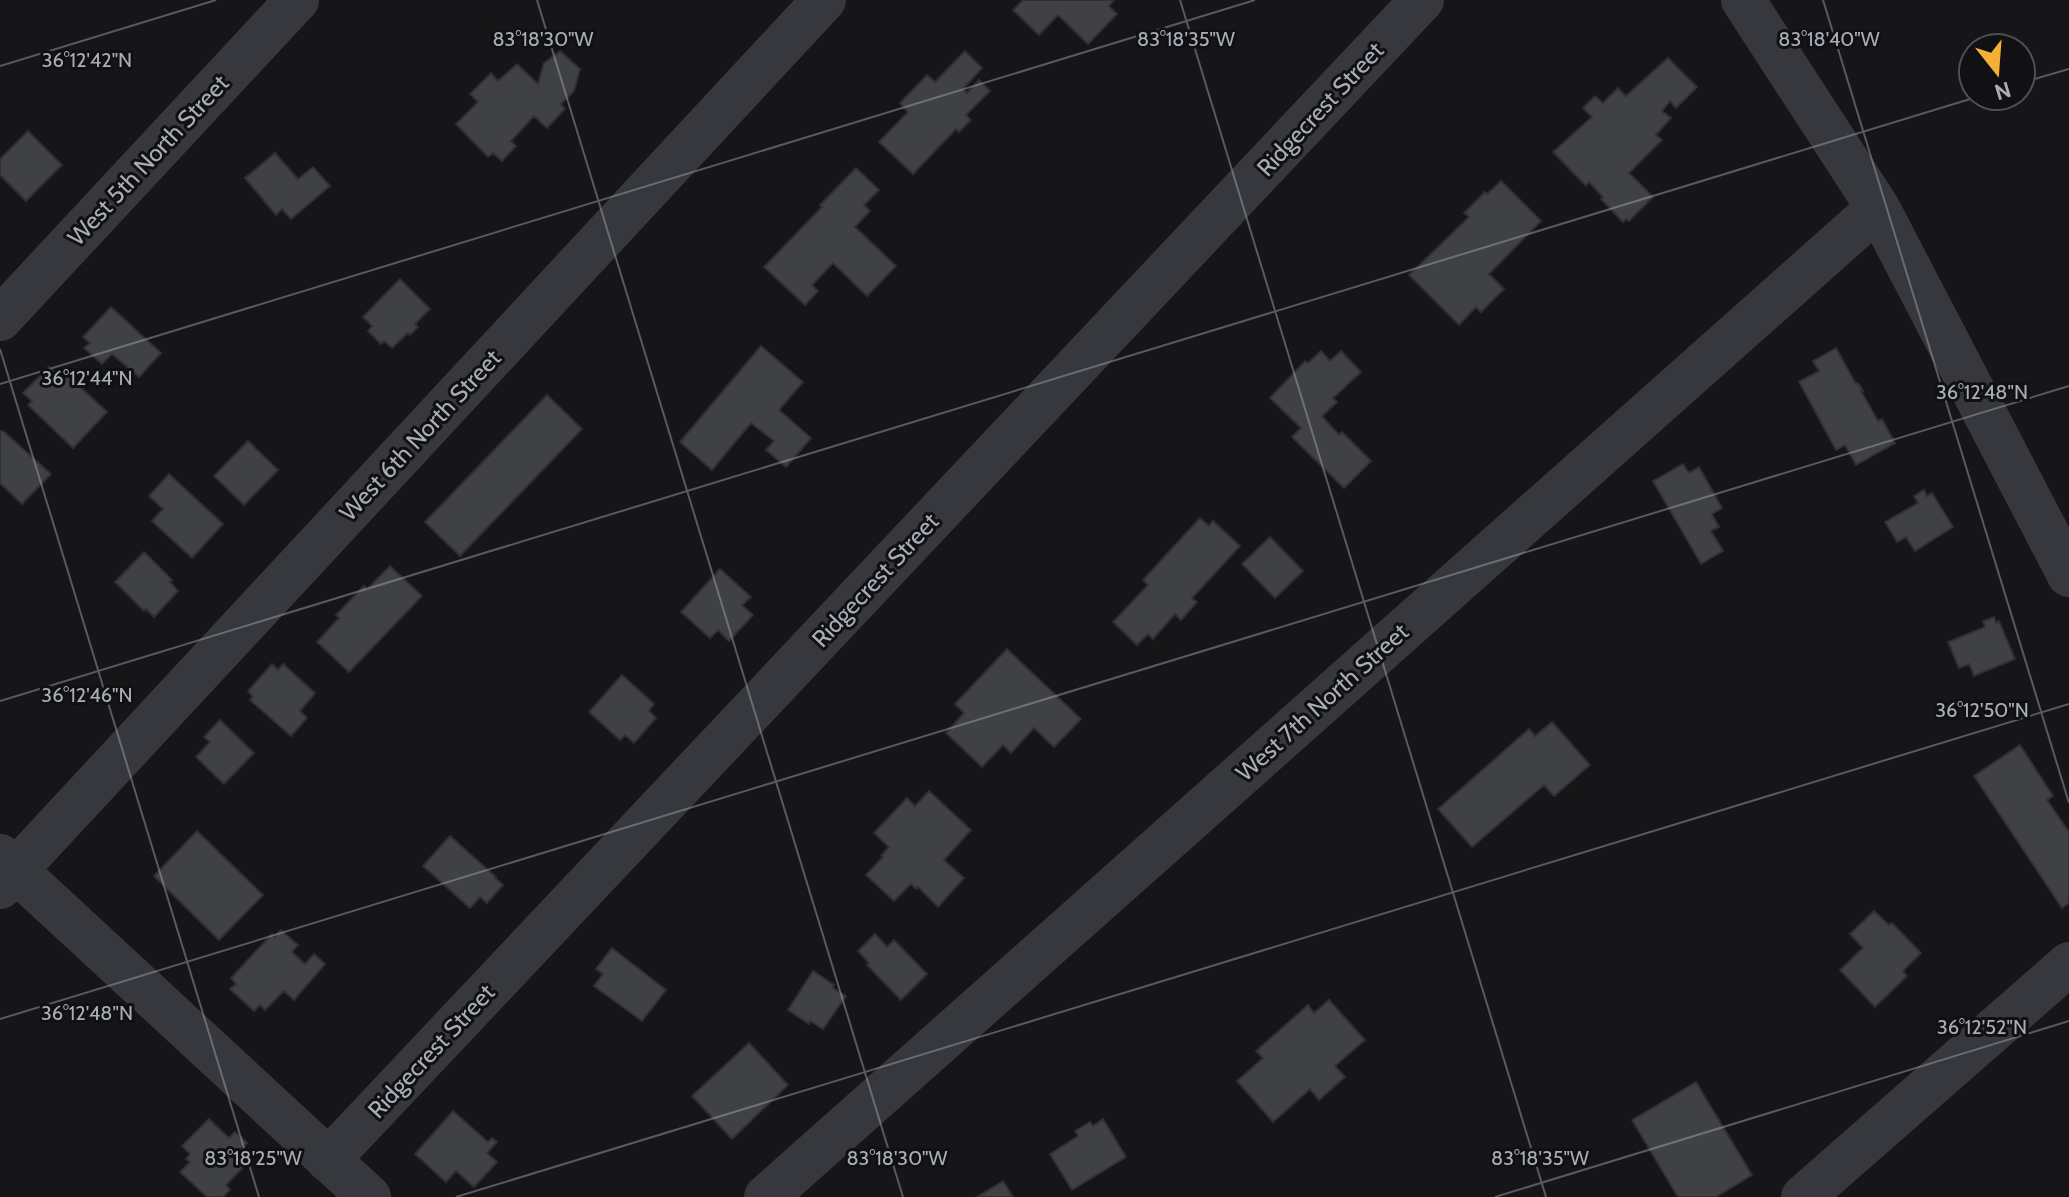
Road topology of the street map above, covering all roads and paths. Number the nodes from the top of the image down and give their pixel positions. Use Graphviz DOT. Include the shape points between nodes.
graph roads {
  1 [pos="297,0"];
  2 [pos="824,0"];
  3 [pos="1422,0"];
  4 [pos="1743,0"];
  5 [pos="1878,208"];
  6 [pos="0,319"];
  7 [pos="2069,575"];
  8 [pos="5,871"];
  9 [pos="2069,964"];
  10 [pos="328,1160"];
  11 [pos="369,1197"];
  12 [pos="766,1197"];
  13 [pos="1803,1197"];
  1 -- 6 [label="street, West 5th North Street"];
  2 -- 8 [label="street, West 6th North Street"];
  3 -- 10 [label="street, Ridgecrest Street"];
  4 -- 5 [label="street"];
  5 -- 7 [label="street"];
  5 -- 12 [label="street, West 7th North Street"];
  8 -- 10 [label="street"];
  9 -- 13 [label="street"];
  10 -- 11 [label="street"];
}
